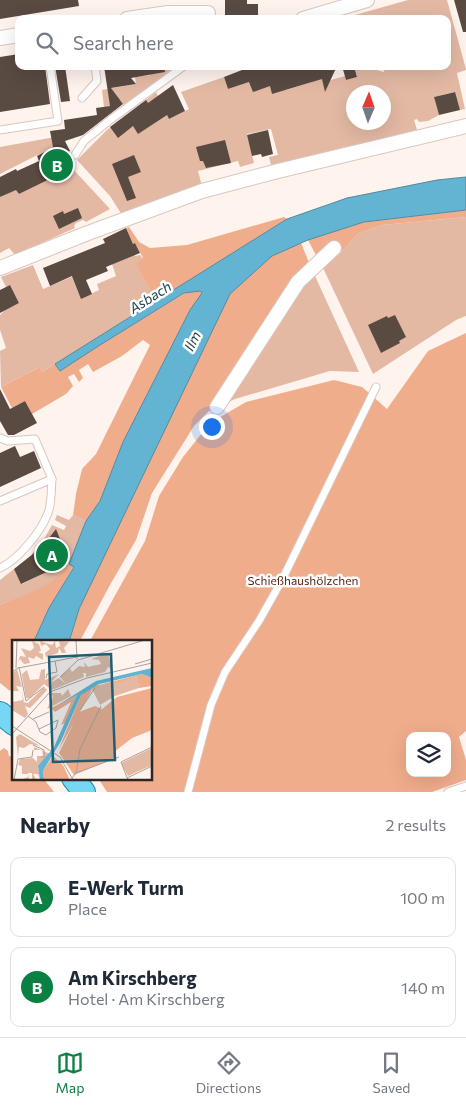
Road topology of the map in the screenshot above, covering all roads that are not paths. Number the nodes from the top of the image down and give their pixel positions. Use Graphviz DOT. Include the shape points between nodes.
graph roads {
  1 [pos="367,0"];
  2 [pos="208,11"];
  3 [pos="155,15"];
  4 [pos="316,15"];
  5 [pos="15,36"];
  6 [pos="0,38"];
  7 [pos="51,70"];
  8 [pos="96,70"];
  9 [pos="179,70"];
  10 [pos="82,98"];
  11 [pos="466,126"];
  12 [pos="0,130"];
  13 [pos="75,156"];
  14 [pos="334,248"];
  15 [pos="0,268"];
  16 [pos="376,387"];
  17 [pos="218,407"];
  18 [pos="0,438"];
  19 [pos="52,479"];
  20 [pos="0,501"];
  21 [pos="0,568"];
  22 [pos="0,713"];
  23 [pos="12,722"];
  24 [pos="74,780"];
  25 [pos="466,786"];
  26 [pos="84,792"];
  27 [pos="188,792"];
  28 [pos="448,792"];
  1 -- 4 [label="street"];
  2 -- 3 [label="street"];
  5 -- 6 [label="street"];
  7 -- 12 [label="lane" via="58,121"];
  8 -- 10 [label="lane" via="97,81"];
  9 -- 13 [label="lane" via="84,142"];
  11 -- 15 [label="street" via="202,191"];
  14 -- 17 [label="street" via="298,282"];
  16 -- 27 [label="lane" via="282,580 225,672 211,705"];
  18 -- 19 [label="lane" via="8,442 35,439"];
  19 -- 20 [label="lane"];
  19 -- 21 [label="lane" via="49,512 36,534 8,565"];
  22 -- 23 [label="main road"];
  24 -- 26 [label="main road"];
  25 -- 28 [label="lane"];
}
